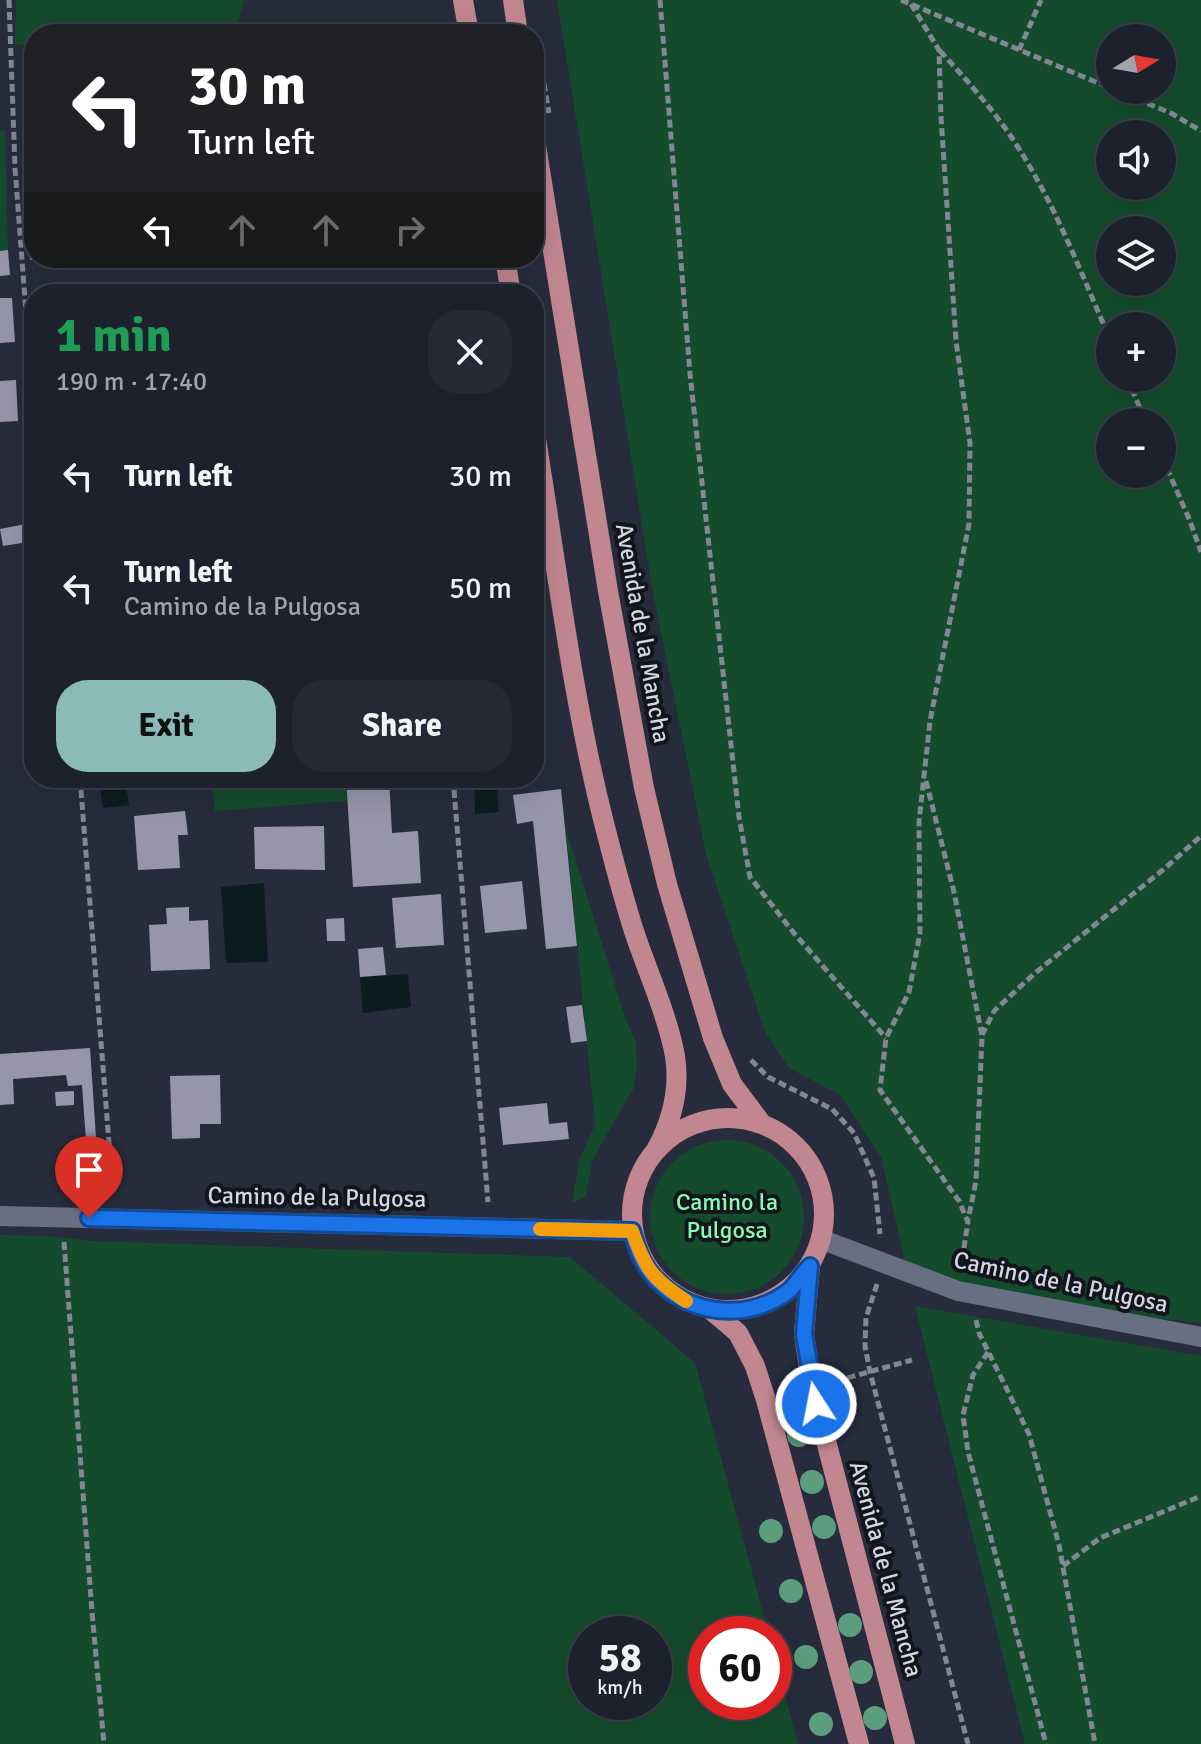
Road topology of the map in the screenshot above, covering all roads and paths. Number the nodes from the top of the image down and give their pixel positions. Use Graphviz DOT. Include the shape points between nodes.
graph roads {
  1 [pos="9,0"];
  2 [pos="463,0"];
  3 [pos="513,0"];
  4 [pos="660,0"];
  5 [pos="901,0"];
  6 [pos="1041,0"];
  7 [pos="911,4"];
  8 [pos="467,24"];
  9 [pos="517,24"];
  10 [pos="939,50"];
  11 [pos="1019,50"];
  12 [pos="1096,82"];
  13 [pos="1149,104"];
  14 [pos="1201,131"];
  15 [pos="544,142"];
  16 [pos="24,286"];
  17 [pos="1098,312"];
  18 [pos="1176,488"];
  19 [pos="544,489"];
  20 [pos="1201,552"];
  21 [pos="924,777"];
  22 [pos="81,788"];
  23 [pos="454,788"];
  24 [pos="1201,836"];
  25 [pos="982,1036"];
  26 [pos="886,1038"];
  27 [pos="747,1055"];
  28 [pos="762,1124"];
  29 [pos="656,1150"];
  30 [pos="0,1216"];
  31 [pos="63,1217"];
  32 [pos="115,1218"];
  33 [pos="968,1222"];
  34 [pos="491,1227"];
  35 [pos="632,1231"];
  36 [pos="823,1240"];
  37 [pos="881,1263"];
  38 [pos="810,1266"];
  39 [pos="964,1292"];
  40 [pos="711,1310"];
  41 [pos="1201,1337"];
  42 [pos="988,1351"];
  43 [pos="1201,1496"];
  44 [pos="1063,1566"];
  45 [pos="104,1744"];
  46 [pos="859,1744"];
  47 [pos="905,1744"];
  48 [pos="968,1744"];
  49 [pos="1046,1744"];
  50 [pos="1095,1744"];
  1 -- 16 [label="path"];
  2 -- 8 [label="main road"];
  3 -- 9 [label="main road"];
  4 -- 26 [label="path" via="690,374 750,877"];
  5 -- 7 [label="path"];
  6 -- 11 [label="path"];
  7 -- 10 [label="path"];
  7 -- 11 [label="path"];
  10 -- 17 [label="path" via="980,93 1012,138 1045,195"];
  10 -- 21 [label="path" via="956,341 970,443 969,524"];
  11 -- 12 [label="path"];
  13 -- 14 [label="path"];
  15 -- 28 [label="main road, Avenida de la Mancha" via="608,591 644,788 713,1038 732,1084"];
  18 -- 20 [label="path"];
  19 -- 29 [label="main road" via="588,755 628,915 675,1057 675,1095"];
  21 -- 25 [label="path" via="954,892"];
  21 -- 26 [label="path" via="920,933 909,992"];
  22 -- 32 [label="path"];
  23 -- 34 [label="path"];
  24 -- 25 [label="path" via="1035,973 994,1011"];
  25 -- 33 [label="path" via="976,1181"];
  26 -- 33 [label="path" via="880,1090 959,1201"];
  27 -- 37 [label="path" via="768,1077 832,1109 854,1133 874,1178"];
  28 -- 29 [label="main road" via="734,1117 709,1119 680,1129"];
  28 -- 36 [label="main road" via="807,1158 821,1183"];
  29 -- 35 [label="main road" via="642,1169 634,1194"];
  30 -- 31 [label="street, Camino de la Pulgosa"];
  31 -- 32 [label="street, Camino de la Pulgosa"];
  31 -- 45 [label="path"];
  32 -- 34 [label="street, Camino de la Pulgosa"];
  33 -- 39 [label="path"];
  34 -- 35 [label="street, Camino de la Pulgosa"];
  35 -- 40 [label="main road" via="642,1260 662,1286"];
  36 -- 37 [label="street, Camino de la Pulgosa"];
  36 -- 38 [label="main road"];
  37 -- 39 [label="street, Camino de la Pulgosa"];
  37 -- 48 [label="path" via="866,1318 865,1346"];
  38 -- 40 [label="main road" via="791,1289 768,1303 741,1311"];
  38 -- 47 [label="main road, Avenida de la Mancha" via="804,1334 812,1387"];
  39 -- 41 [label="street, Camino de la Pulgosa"];
  39 -- 42 [label="path"];
  40 -- 46 [label="main road" via="738,1333 755,1366"];
  42 -- 44 [label="path" via="1029,1434"];
  42 -- 49 [label="path" via="973,1375 963,1415 968,1452"];
  43 -- 44 [label="path" via="1100,1538"];
  44 -- 50 [label="path"];
}
